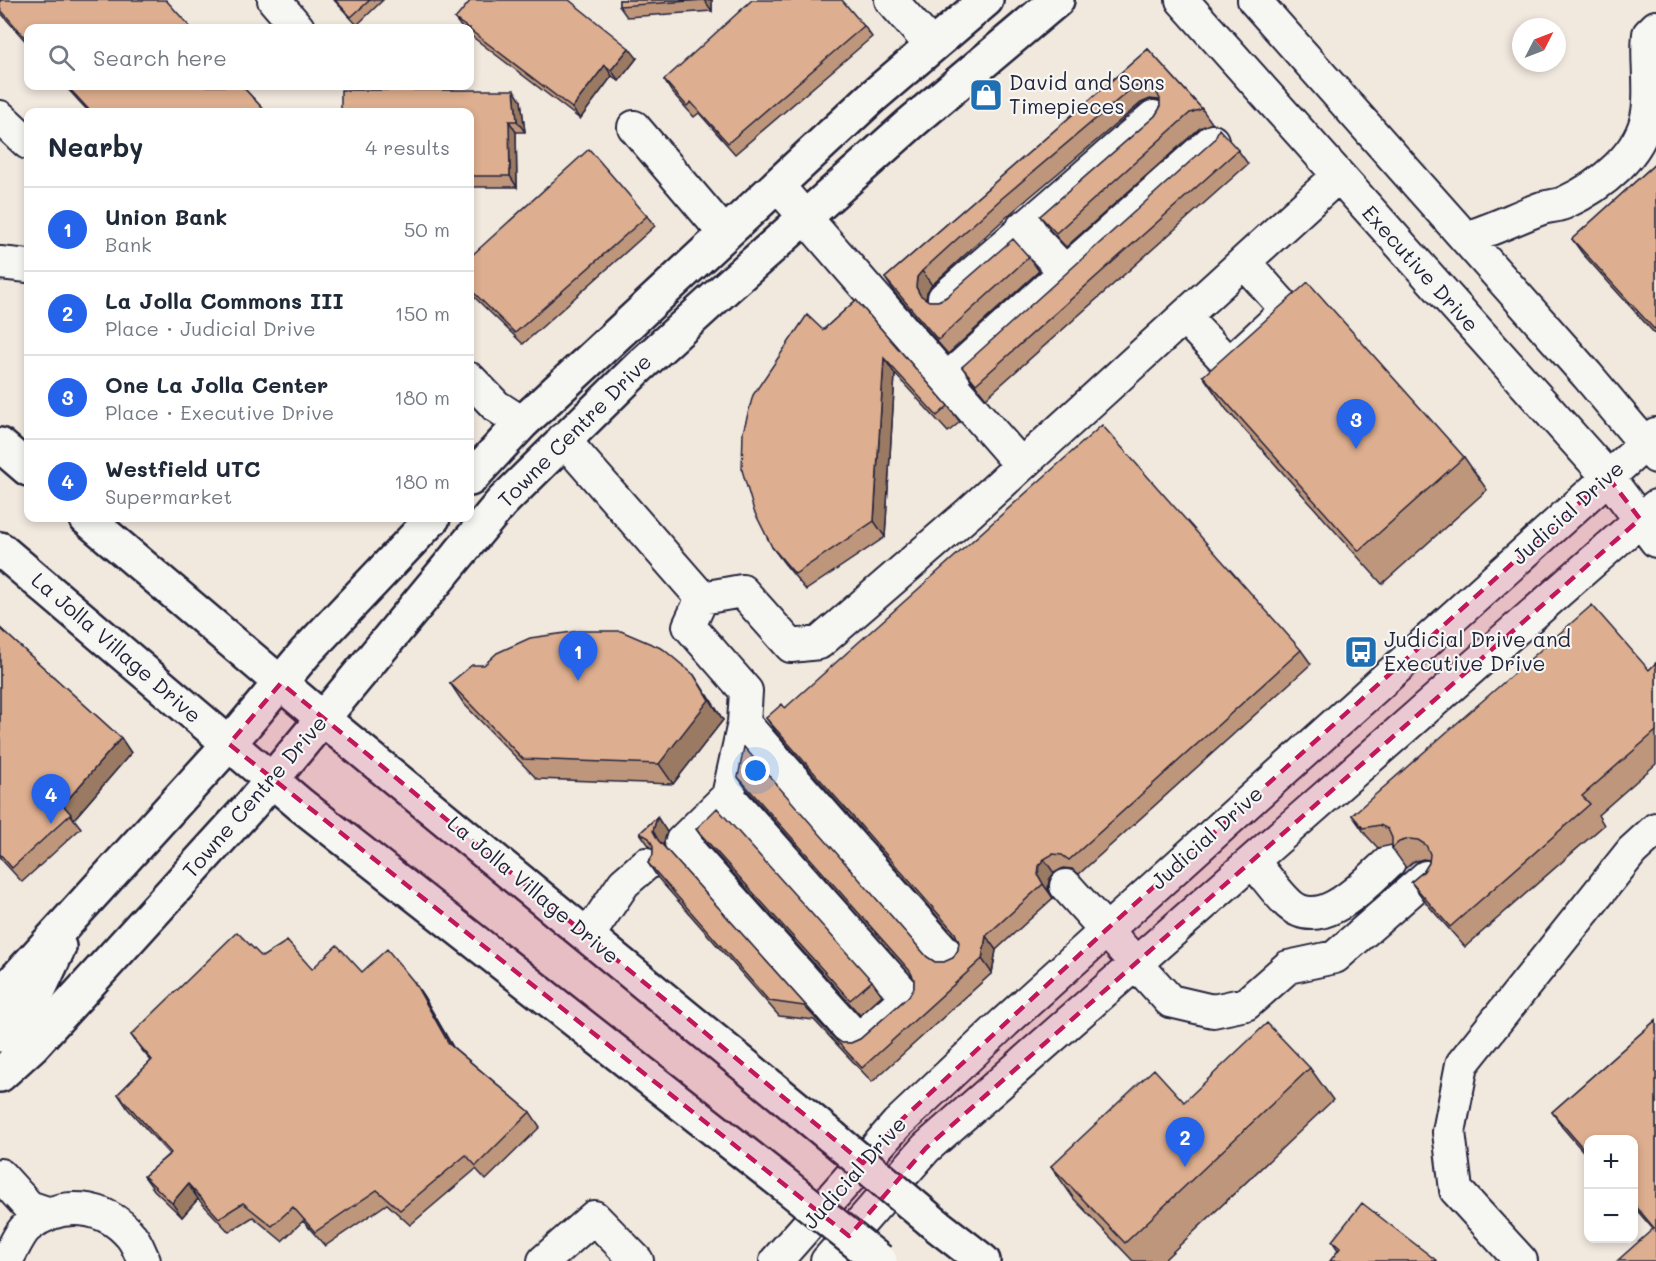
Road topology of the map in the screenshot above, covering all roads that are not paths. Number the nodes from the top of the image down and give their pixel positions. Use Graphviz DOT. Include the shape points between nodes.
graph roads {
  1 [pos="274,0"];
  2 [pos="891,0"];
  3 [pos="986,0"];
  4 [pos="1057,0"];
  5 [pos="1182,0"];
  6 [pos="1254,0"];
  7 [pos="295,24"];
  8 [pos="1656,27"];
  9 [pos="932,46"];
  10 [pos="1652,110"];
  11 [pos="0,117"];
  12 [pos="1153,117"];
  13 [pos="634,127"];
  14 [pos="24,139"];
  15 [pos="1212,141"];
  16 [pos="1337,177"];
  17 [pos="777,185"];
  18 [pos="806,218"];
  19 [pos="1023,227"];
  20 [pos="725,234"];
  21 [pos="1465,238"];
  22 [pos="1244,262"];
  23 [pos="0,263"];
  24 [pos="24,266"];
  25 [pos="1065,272"];
  26 [pos="944,298"];
  27 [pos="1184,317"];
  28 [pos="947,379"];
  29 [pos="474,383"];
  30 [pos="522,423"];
  31 [pos="563,439"];
  32 [pos="0,445"];
  33 [pos="1652,445"];
  34 [pos="1021,465"];
  35 [pos="24,466"];
  36 [pos="474,475"];
  37 [pos="1608,477"];
  38 [pos="91,522"];
  39 [pos="429,522"];
  40 [pos="1651,522"];
  41 [pos="0,549"];
  42 [pos="702,598"];
  43 [pos="281,683"];
  44 [pos="323,718"];
  45 [pos="744,723"];
  46 [pos="229,744"];
  47 [pos="272,779"];
  48 [pos="728,796"];
  49 [pos="1656,829"];
  50 [pos="1253,862"];
  51 [pos="1389,862"];
  52 [pos="646,864"];
  53 [pos="1426,877"];
  54 [pos="1066,886"];
  55 [pos="72,918"];
  56 [pos="1106,930"];
  57 [pos="588,936"];
  58 [pos="951,959"];
  59 [pos="1137,964"];
  60 [pos="0,996"];
  61 [pos="0,1035"];
  62 [pos="0,1075"];
  63 [pos="0,1175"];
  64 [pos="47,1213"];
  65 [pos="0,1222"];
  66 [pos="9,1257"];
  67 [pos="144,1261"];
  68 [pos="544,1261"];
  69 [pos="637,1261"];
  70 [pos="776,1261"];
  71 [pos="827,1261"];
  72 [pos="880,1261"];
  73 [pos="983,1261"];
  74 [pos="1521,1261"];
  1 -- 7 [label="street"];
  2 -- 9 [label="street"];
  3 -- 9 [label="main road, Towne Centre Drive"];
  4 -- 18 [label="main road, Towne Centre Drive"];
  5 -- 16 [label="street, Executive Drive"];
  6 -- 21 [label="street"];
  8 -- 10 [label="street" via="1649,34 1647,53"];
  9 -- 17 [label="main road, Towne Centre Drive"];
  10 -- 21 [label="street" via="1624,162 1590,187 1563,204 1542,208 1497,229"];
  11 -- 14 [label="street"];
  12 -- 19 [label="street"];
  13 -- 20 [label="street"];
  15 -- 25 [label="street"];
  16 -- 22 [label="street"];
  16 -- 37 [label="street, Executive Drive"];
  17 -- 18 [label="street"];
  17 -- 20 [label="main road, Towne Centre Drive"];
  18 -- 28 [label="street"];
  18 -- 31 [label="main road, Towne Centre Drive"];
  19 -- 25 [label="street"];
  19 -- 26 [label="street"];
  20 -- 30 [label="main road, Towne Centre Drive"];
  21 -- 33 [label="street"];
  22 -- 27 [label="street"];
  22 -- 27 [label="street" via="1287,310 1229,364"];
  23 -- 24 [label="street"];
  25 -- 28 [label="street"];
  27 -- 34 [label="street"];
  28 -- 34 [label="street"];
  29 -- 30 [label="street" via="496,406"];
  30 -- 36 [label="main road, Towne Centre Drive"];
  31 -- 42 [label="street"];
  31 -- 44 [label="main road, Towne Centre Drive" via="502,502"];
  32 -- 35 [label="main road"];
  33 -- 37 [label="street, Judicial Drive"];
  34 -- 42 [label="street" via="819,643 791,646 742,591"];
  37 -- 40 [label="street, Executive Drive"];
  37 -- 56 [label="street, Judicial Drive"];
  38 -- 43 [label="main road, La Jolla Village Drive"];
  39 -- 43 [label="main road"];
  40 -- 50 [label="street, Judicial Drive"];
  41 -- 46 [label="main road, La Jolla Village Drive"];
  42 -- 45 [label="street" via="689,626 746,691"];
  43 -- 44 [label="main road, La Jolla Village Drive"];
  43 -- 46 [label="main road"];
  44 -- 47 [label="main road, Towne Centre Drive"];
  44 -- 57 [label="main road, La Jolla Village Drive"];
  45 -- 48 [label="street"];
  45 -- 58 [label="street"];
  46 -- 47 [label="main road, La Jolla Village Drive"];
  46 -- 55 [label="main road"];
  47 -- 62 [label="main road, Towne Centre Drive" via="33,1045"];
  47 -- 72 [label="main road, La Jolla Village Drive, bridge"];
  48 -- 48 [label="street" via="681,842 858,1041 907,997"];
  49 -- 74 [label="street" via="1632,851 1462,1064 1449,1132 1456,1190"];
  50 -- 51 [label="street" via="1291,906 1313,914 1347,898"];
  50 -- 59 [label="street, Judicial Drive"];
  52 -- 57 [label="street" via="624,883"];
  53 -- 59 [label="street" via="1335,957 1288,967 1246,1005 1214,1011 1170,1001"];
  54 -- 56 [label="street"];
  55 -- 60 [label="main road"];
  55 -- 61 [label="main road" via="38,992"];
  56 -- 59 [label="street"];
  56 -- 70 [label="street, Judicial Drive" via="897,1124"];
  57 -- 73 [label="main road, La Jolla Village Drive, bridge"];
  59 -- 71 [label="street, Judicial Drive" via="926,1148"];
  63 -- 64 [label="street" via="28,1207"];
  64 -- 66 [label="street" via="26,1227"];
  64 -- 67 [label="street" via="67,1208 108,1216 132,1236"];
  65 -- 66 [label="street" via="5,1228"];
  68 -- 69 [label="street" via="594,1217"];
}
